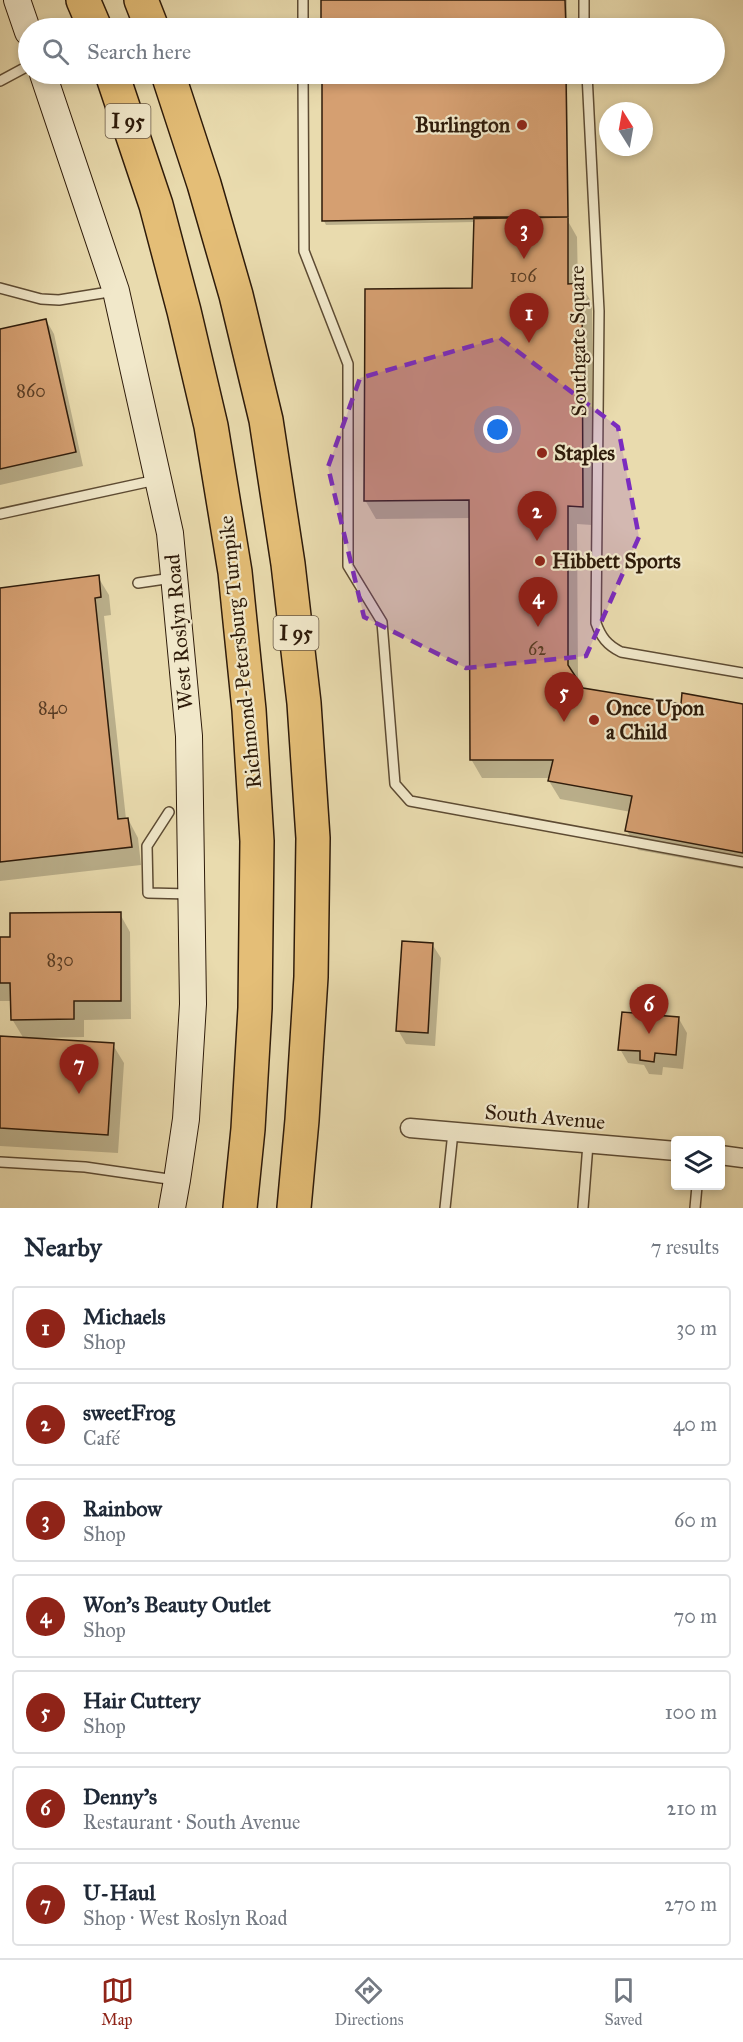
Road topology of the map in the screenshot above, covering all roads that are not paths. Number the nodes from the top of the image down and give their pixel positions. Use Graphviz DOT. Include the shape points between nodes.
graph roads {
  1 [pos="17,0"];
  2 [pos="83,0"];
  3 [pos="141,0"];
  4 [pos="303,0"];
  5 [pos="584,0"];
  6 [pos="23,18"];
  7 [pos="91,18"];
  8 [pos="148,18"];
  9 [pos="303,18"];
  10 [pos="584,18"];
  11 [pos="18,71"];
  12 [pos="0,81"];
  13 [pos="46,84"];
  14 [pos="115,84"];
  15 [pos="171,84"];
  16 [pos="303,84"];
  17 [pos="588,84"];
  18 [pos="0,288"];
  19 [pos="116,291"];
  20 [pos="158,480"];
  21 [pos="0,514"];
  22 [pos="174,577"];
  23 [pos="138,583"];
  24 [pos="743,673"];
  25 [pos="170,812"];
  26 [pos="743,862"];
  27 [pos="192,894"];
  28 [pos="410,1128"];
  29 [pos="248,1129"];
  30 [pos="453,1132"];
  31 [pos="588,1144"];
  32 [pos="671,1151"];
  33 [pos="725,1156"];
  34 [pos="743,1158"];
  35 [pos="0,1162"];
  36 [pos="177,1180"];
  37 [pos="697,1190"];
  38 [pos="171,1208"];
  39 [pos="218,1208"];
  40 [pos="240,1208"];
  41 [pos="294,1208"];
  42 [pos="445,1208"];
  43 [pos="583,1208"];
  44 [pos="695,1208"];
  1 -- 6 [label="main road"];
  2 -- 7 [label="highway"];
  3 -- 8 [label="highway"];
  4 -- 9 [label="lane"];
  5 -- 10 [label="lane"];
  11 -- 12 [label="lane"];
  13 -- 19 [label="main road, West Roslyn Road"];
  14 -- 29 [label="highway, Richmond-Petersburg Turnpike / I 95" via="156,205 184,311 211,426 236,572 257,841 257,973"];
  15 -- 41 [label="highway, I 95" via="236,295 266,420 304,703 313,838 311,977"];
  16 -- 26 [label="lane" via="304,251 348,364 348,566 382,622 395,784 410,801"];
  17 -- 24 [label="lane, Southgate Square" via="599,311 596,623 600,636 621,652"];
  18 -- 19 [label="lane" via="59,300"];
  19 -- 20 [label="main road, West Roslyn Road"];
  20 -- 21 [label="lane"];
  20 -- 22 [label="main road, West Roslyn Road" via="170,533"];
  22 -- 23 [label="lane"];
  22 -- 27 [label="main road, West Roslyn Road" via="189,736"];
  25 -- 27 [label="lane" via="147,846 148,893"];
  27 -- 36 [label="main road, West Roslyn Road" via="193,1004 186,1119"];
  28 -- 30 [label="street, South Avenue"];
  29 -- 39 [label="highway" via="221,1176"];
  29 -- 40 [label="highway, Richmond-Petersburg Turnpike / I 95"];
  30 -- 31 [label="street, South Avenue"];
  30 -- 42 [label="lane"];
  31 -- 32 [label="street, South Avenue"];
  31 -- 43 [label="lane"];
  33 -- 34 [label="street"];
  35 -- 36 [label="lane" via="85,1167"];
  36 -- 38 [label="main road, West Roslyn Road"];
  37 -- 44 [label="lane"];
}
